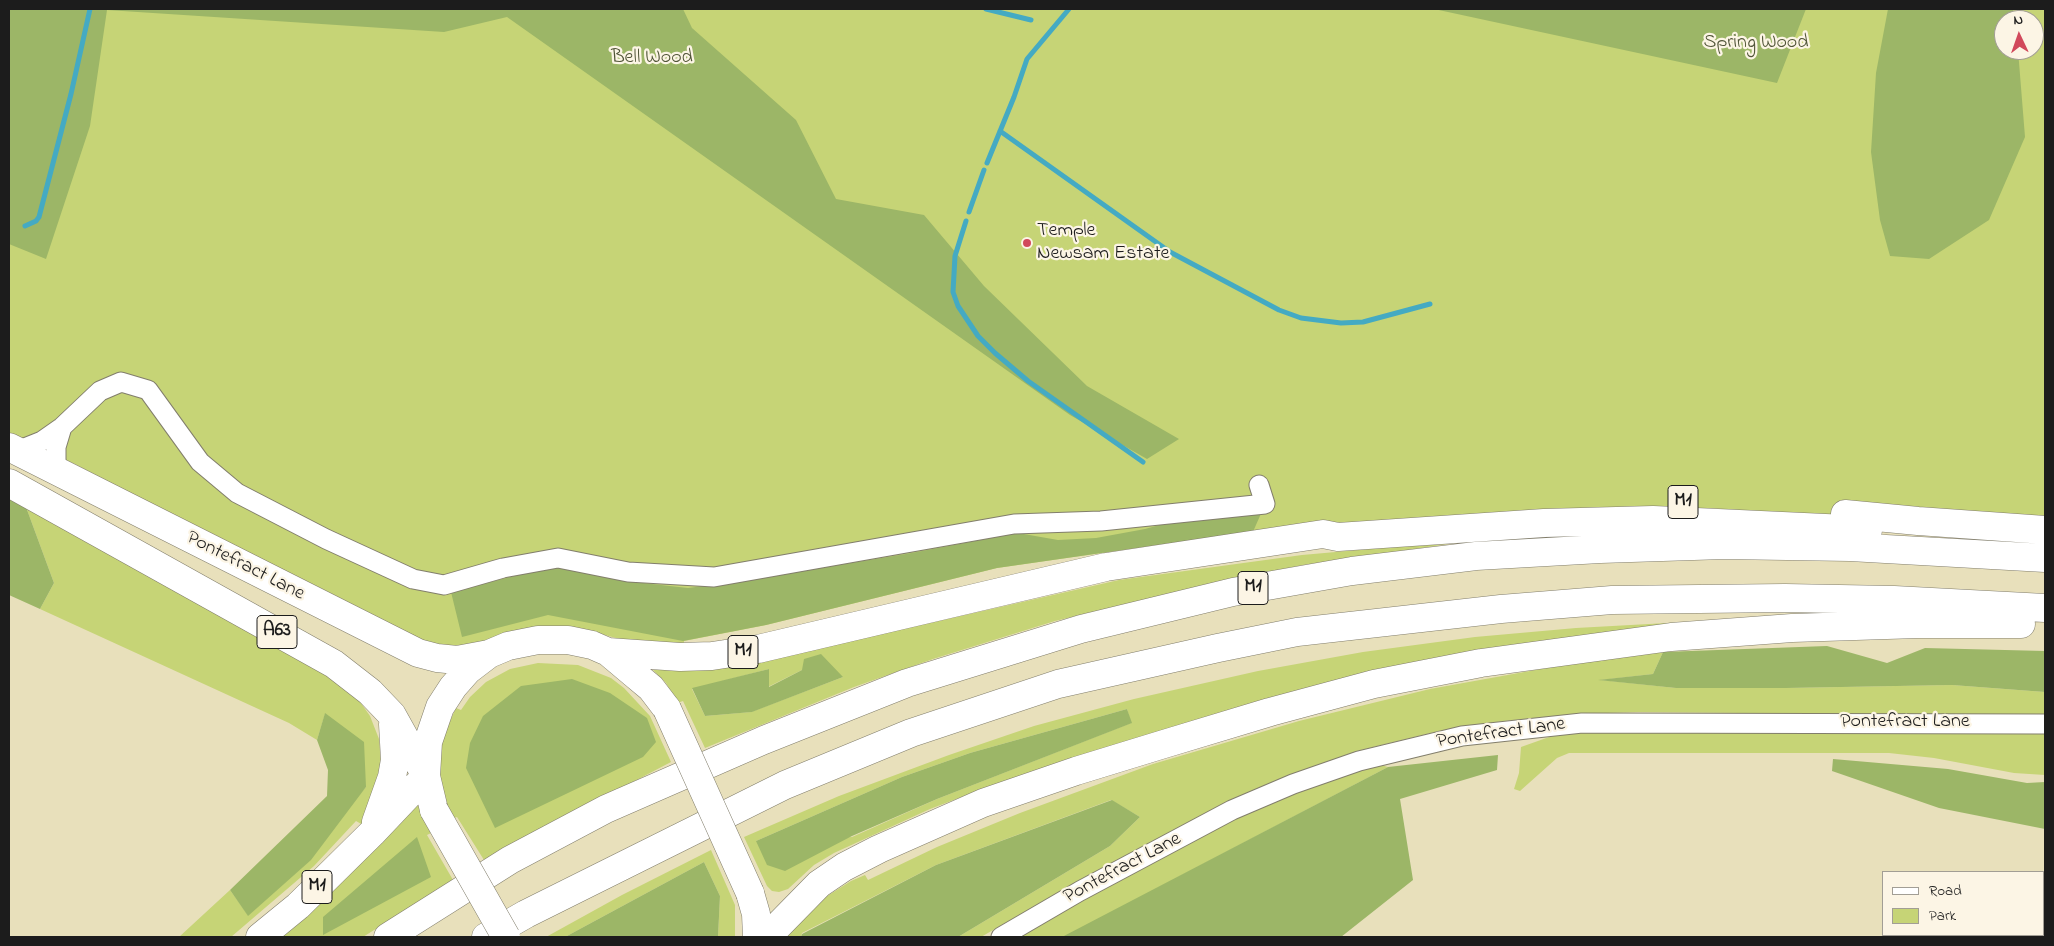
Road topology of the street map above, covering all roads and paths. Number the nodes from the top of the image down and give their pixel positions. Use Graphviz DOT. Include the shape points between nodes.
graph roads {
  1 [pos="62,427"];
  2 [pos="13,449"];
  3 [pos="56,472"];
  4 [pos="9,483"];
  5 [pos="1259,485"];
  6 [pos="2045,530"];
  7 [pos="1323,534"];
  8 [pos="2045,544"];
  9 [pos="2045,558"];
  10 [pos="2045,608"];
  11 [pos="2045,623"];
  12 [pos="608,652"];
  13 [pos="489,654"];
  14 [pos="392,715"];
  15 [pos="2045,724"];
  16 [pos="426,776"];
  17 [pos="372,833"];
  18 [pos="260,937"];
  19 [pos="388,937"];
  20 [pos="486,937"];
  21 [pos="506,937"];
  22 [pos="757,937"];
  23 [pos="767,937"];
  24 [pos="1001,937"];
  1 -- 2 [label="street" via="42,441"];
  1 -- 3 [label="street" via="56,447"];
  1 -- 5 [label="street" via="100,391 121,382 148,390 200,462 237,493 414,579 444,584 558,558 628,572 714,577 1014,524 1101,522 1265,504"];
  2 -- 3 [label="highway, Pontefract Lane / A63"];
  3 -- 13 [label="highway, Pontefract Lane / A63" via="418,653 458,660"];
  4 -- 14 [label="highway, Pontefract Lane / A63" via="334,664 370,692"];
  6 -- 7 [label="highway, M1" via="1763,506 1605,502 1344,522"];
  7 -- 8 [label="highway, M1" via="1338,537 1544,523 1652,520 1782,525"];
  7 -- 12 [label="highway, M1" via="1106,567 758,650 680,657"];
  9 -- 19 [label="highway, M1" via="1850,548 1724,546 1600,549 1476,556 1352,571 1233,592 1081,629 953,669 764,740 589,819 510,860"];
  10 -- 20 [label="highway" via="1894,600 1612,600 1297,632 1218,648 1058,684 912,733 784,785"];
  11 -- 23 [label="highway" via="1792,628 1671,637 1481,662 1374,684 1094,765 983,803 844,867 819,884"];
  12 -- 13 [label="highway" via="568,640 538,640"];
  12 -- 22 [label="highway, bridge" via="651,688 667,709 750,893 756,914"];
  13 -- 16 [label="highway" via="468,670 440,706 428,742"];
  14 -- 16 [label="highway, Pontefract Lane / A63"];
  14 -- 17 [label="highway, M1" via="396,760"];
  15 -- 24 [label="street, Pontefract Lane" via="1582,723 1462,736 1359,761 1232,810"];
  16 -- 17 [label="highway, M1"];
  16 -- 21 [label="highway, bridge" via="434,810"];
  17 -- 18 [label="highway, M1" via="298,906"];
}
